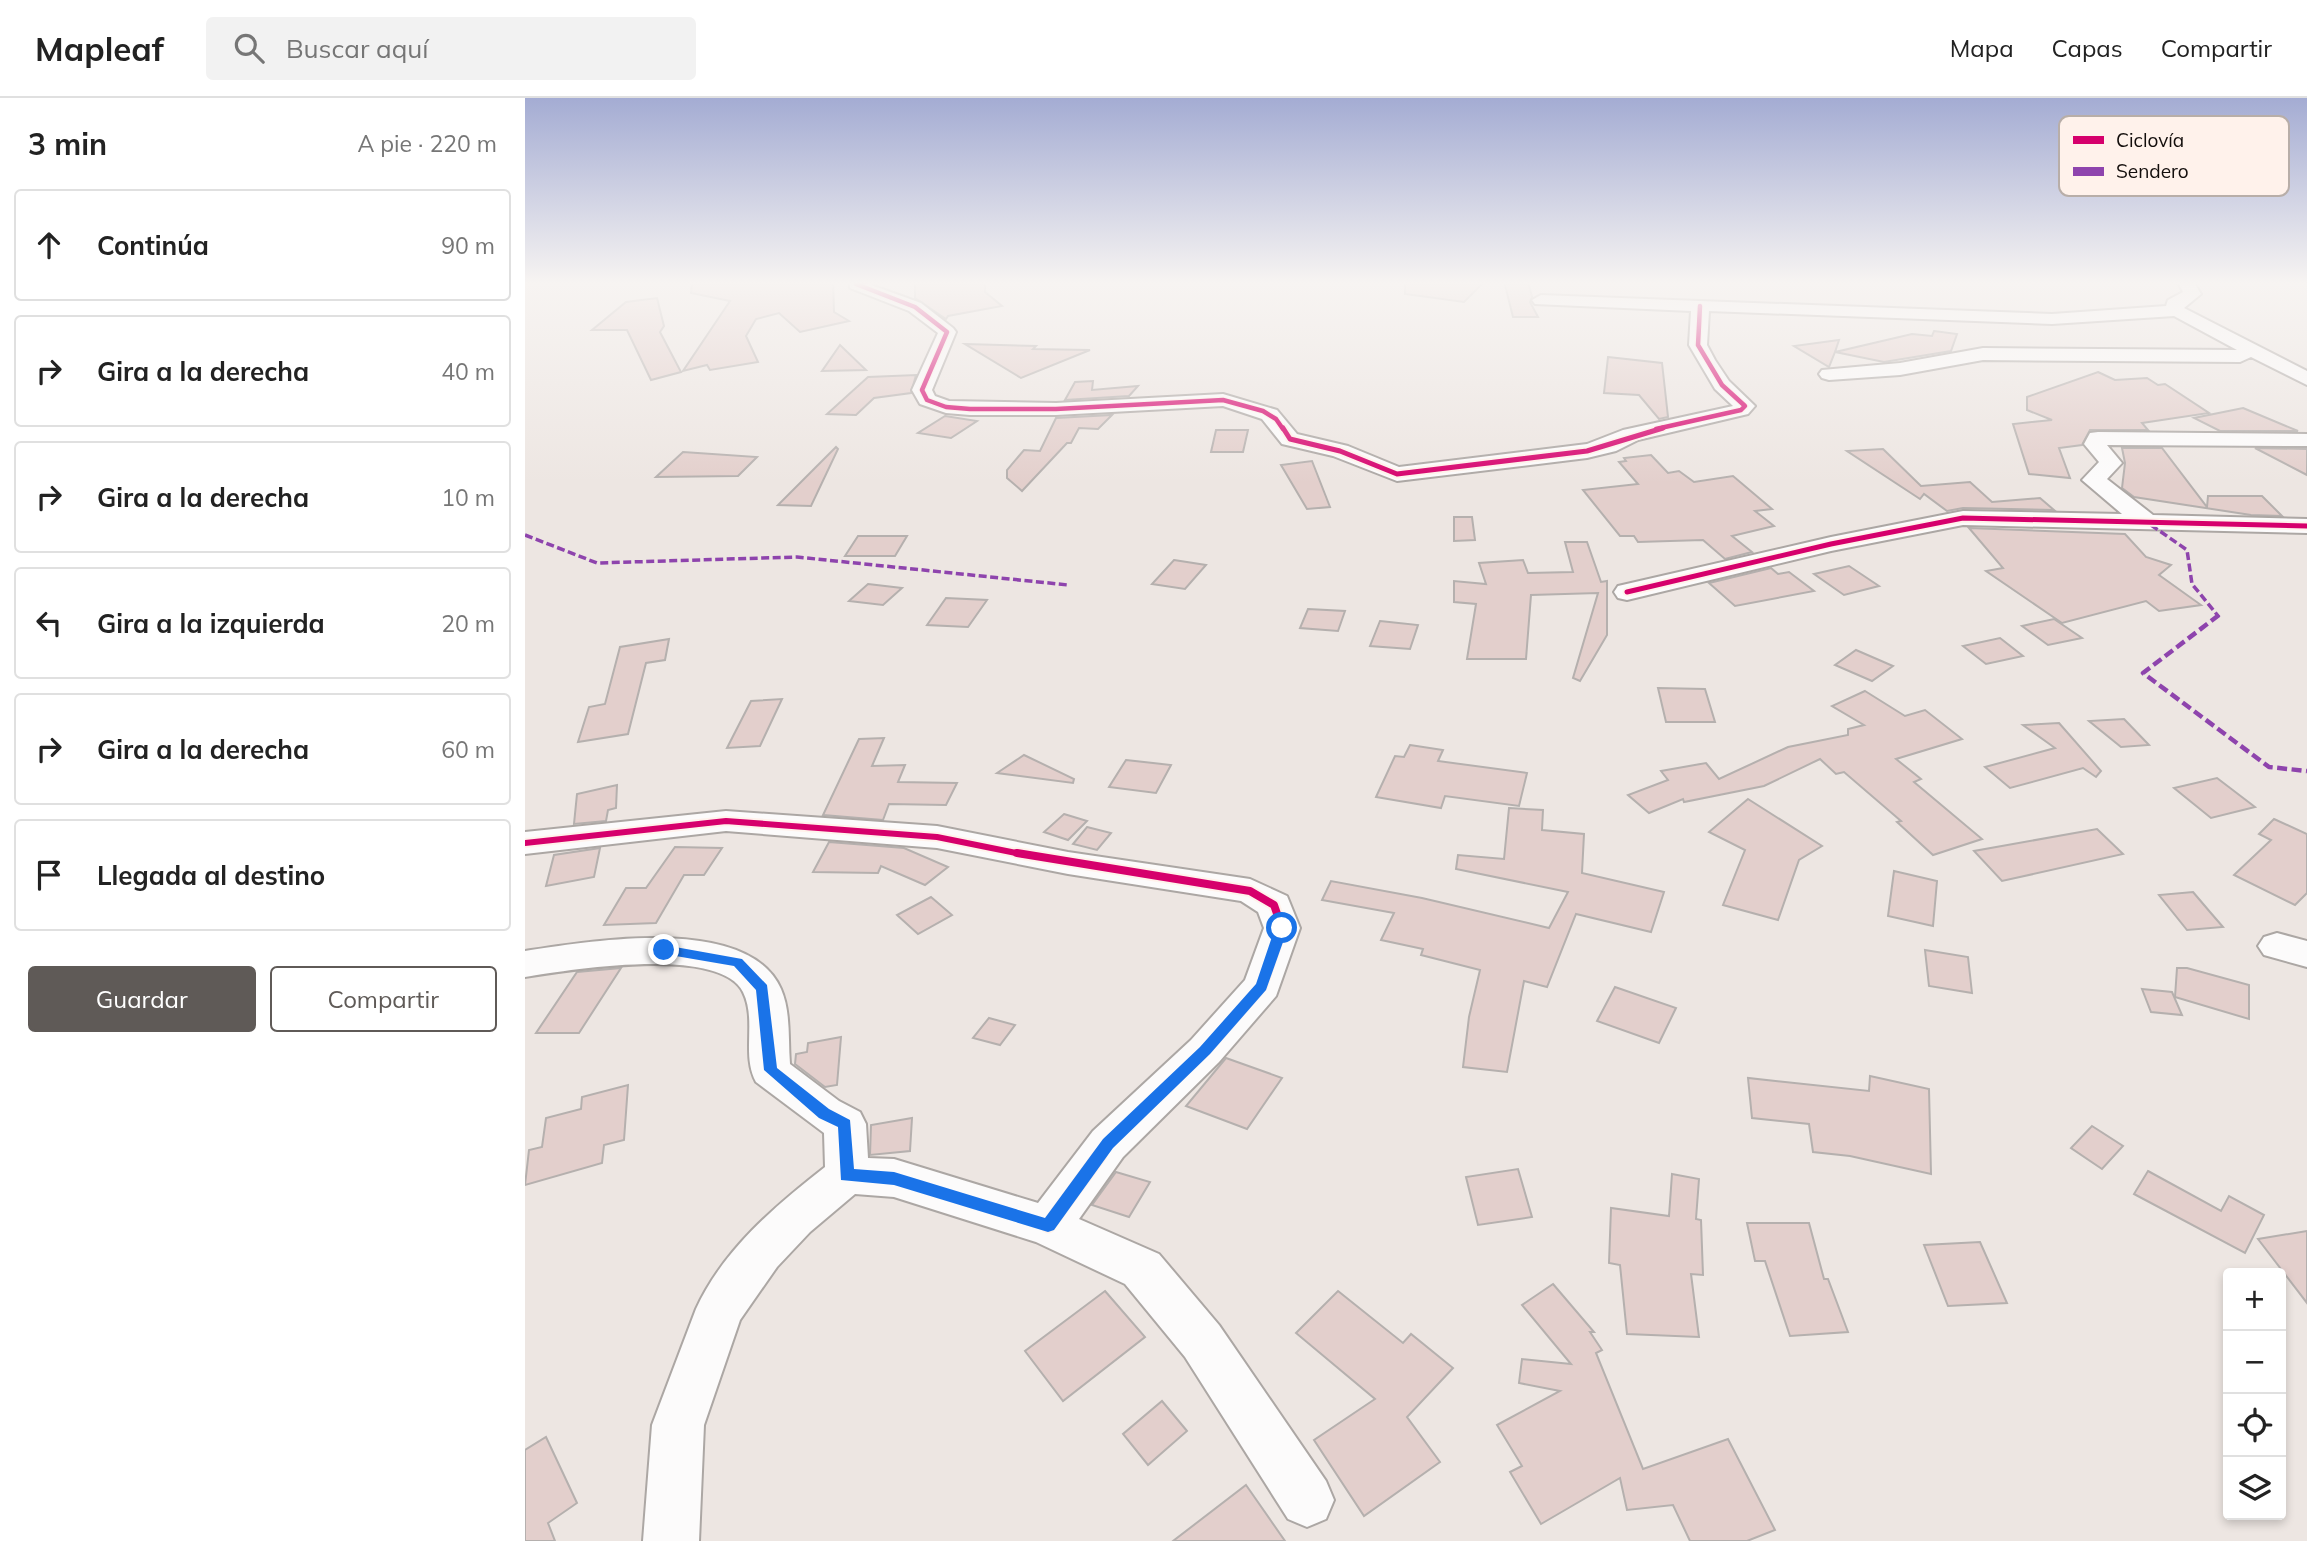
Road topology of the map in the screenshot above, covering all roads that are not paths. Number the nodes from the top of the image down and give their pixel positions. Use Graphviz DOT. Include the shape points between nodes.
graph roads {
  1 [pos="940,348"];
  2 [pos="1700,348"];
  3 [pos="2248,348"];
  4 [pos="2251,350"];
  5 [pos="1829,374"];
  6 [pos="2307,379"];
  7 [pos="2307,440"];
  8 [pos="2148,523"];
  9 [pos="2307,526"];
  10 [pos="1627,592"];
  11 [pos="525,843"];
  12 [pos="525,964"];
  13 [pos="847,1175"];
  14 [pos="1048,1226"];
  15 [pos="1307,1500"];
  16 [pos="671,1541"];
  1 -- 2 [label="street" via="922,390 927,400 946,407 1056,409 1223,400 1269,415 1290,439 1340,451 1397,474 1587,451 1631,435 1741,410 1745,406 1722,385"];
  3 -- 4 [label="street"];
  4 -- 5 [label="street" via="2240,356 1983,354 1900,369"];
  4 -- 6 [label="street"];
  7 -- 8 [label="street" via="2098,439 2095,444 2111,463 2093,480"];
  8 -- 9 [label="street"];
  8 -- 10 [label="street" via="1963,518"];
  11 -- 14 [label="street" via="726,821 937,837 1250,891 1274,905 1282,928 1262,986 1205,1051 1108,1144"];
  12 -- 13 [label="street" via="664,950 737,962 762,989 771,1070 824,1114 845,1124"];
  13 -- 14 [label="street" via="894,1178"];
  13 -- 16 [label="street" via="761,1252 720,1309 678,1425"];
  14 -- 15 [label="street" via="1142,1269 1202,1341"];
}
